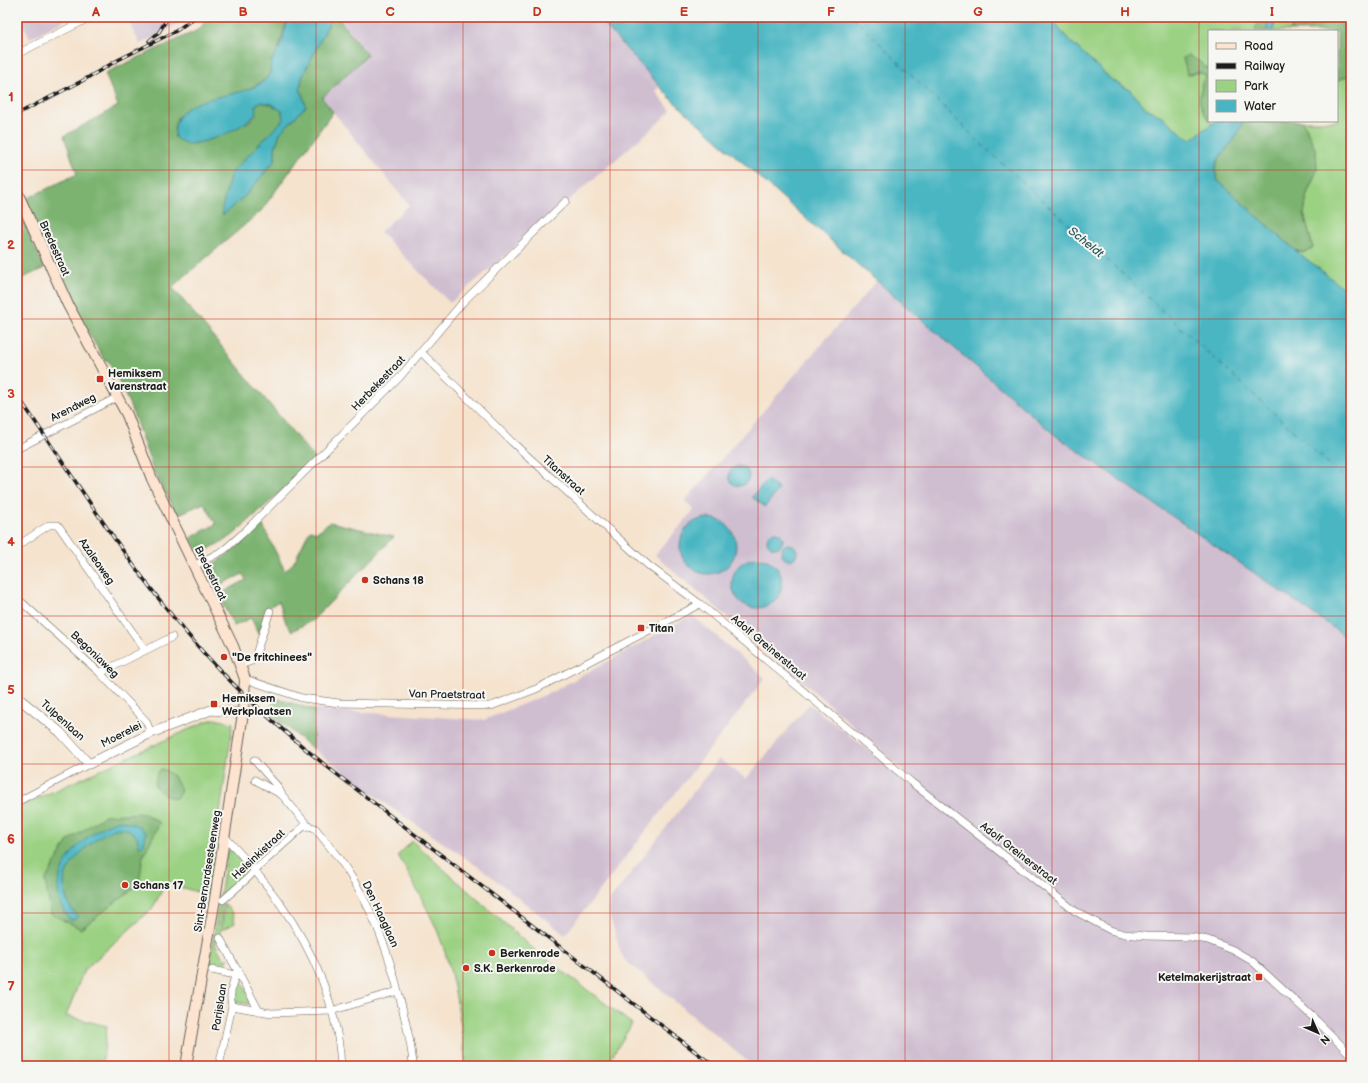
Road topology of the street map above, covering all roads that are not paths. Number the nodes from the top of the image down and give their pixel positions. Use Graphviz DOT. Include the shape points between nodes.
graph roads {
  1 [pos="91,17"];
  2 [pos="17,54"];
  3 [pos="17,192"];
  4 [pos="566,201"];
  5 [pos="72,314"];
  6 [pos="422,353"];
  7 [pos="112,400"];
  8 [pos="17,449"];
  9 [pos="152,479"];
  10 [pos="17,546"];
  11 [pos="194,566"];
  12 [pos="17,598"];
  13 [pos="700,604"];
  14 [pos="270,611"];
  15 [pos="172,637"];
  16 [pos="145,650"];
  17 [pos="241,665"];
  18 [pos="100,673"];
  19 [pos="245,679"];
  20 [pos="17,697"];
  21 [pos="243,713"];
  22 [pos="151,733"];
  23 [pos="254,760"];
  24 [pos="89,764"];
  25 [pos="255,780"];
  26 [pos="282,796"];
  27 [pos="17,802"];
  28 [pos="308,826"];
  29 [pos="224,836"];
  30 [pos="256,869"];
  31 [pos="223,900"];
  32 [pos="220,938"];
  33 [pos="212,970"];
  34 [pos="237,973"];
  35 [pos="398,991"];
  36 [pos="232,1006"];
  37 [pos="259,1011"];
  38 [pos="331,1011"];
  39 [pos="1351,1055"];
  40 [pos="186,1066"];
  41 [pos="219,1066"];
  42 [pos="341,1066"];
  43 [pos="413,1066"];
  1 -- 2 [label="street"];
  3 -- 5 [label="main road, Bredestraat"];
  4 -- 6 [label="street, Herbekestraat" via="463,302"];
  5 -- 7 [label="main road, Bredestraat"];
  5 -- 9 [label="main road, Bredestraat" via="127,415"];
  6 -- 11 [label="street, Herbekestraat" via="238,538 224,550"];
  6 -- 13 [label="street, Titanstraat" via="573,498 650,566"];
  7 -- 8 [label="street, Arendweg"];
  7 -- 9 [label="main road, Bredestraat"];
  9 -- 11 [label="main road, Bredestraat"];
  10 -- 16 [label="street, Azaleaweg" via="49,525 58,525"];
  11 -- 17 [label="main road, Bredestraat"];
  12 -- 18 [label="street, Begoniaweg"];
  13 -- 19 [label="street, Van Praetstraat" via="536,689 490,706 339,703 302,698"];
  13 -- 39 [label="street, Adolf Greinerstraat" via="911,782 1075,911 1117,932 1145,936 1192,937 1233,950 1252,961"];
  14 -- 17 [label="street" via="254,660"];
  15 -- 16 [label="street"];
  16 -- 18 [label="street"];
  17 -- 19 [label="main road, Bredestraat"];
  18 -- 22 [label="street, Begoniaweg" via="146,721"];
  19 -- 21 [label="main road, Sint-Bernardsesteenweg"];
  20 -- 24 [label="street, Tulpenlaan" via="60,732"];
  21 -- 22 [label="street, Moerelei" via="211,710"];
  21 -- 29 [label="main road, Sint-Bernardsesteenweg"];
  22 -- 24 [label="street, Moerelei"];
  23 -- 26 [label="street, Den Haaglaan" via="278,787"];
  24 -- 27 [label="street, Moerelei"];
  25 -- 26 [label="street, Den Haaglaan"];
  26 -- 28 [label="street, Den Haaglaan"];
  28 -- 30 [label="street, Helsinkistraat"];
  28 -- 35 [label="street, Den Haaglaan" via="315,828 344,866 371,913 387,951"];
  29 -- 30 [label="street"];
  29 -- 40 [label="main road, Sint-Bernardsesteenweg"];
  30 -- 31 [label="street, Helsinkistraat"];
  30 -- 38 [label="street" via="306,944"];
  32 -- 34 [label="street"];
  33 -- 34 [label="street, Parijslaan"];
  34 -- 36 [label="street, Parijslaan" via="230,999"];
  34 -- 37 [label="street"];
  35 -- 38 [label="street"];
  35 -- 43 [label="street, Den Haaglaan"];
  36 -- 37 [label="street"];
  36 -- 41 [label="street, Parijslaan"];
  37 -- 38 [label="street"];
  38 -- 42 [label="street"];
}
